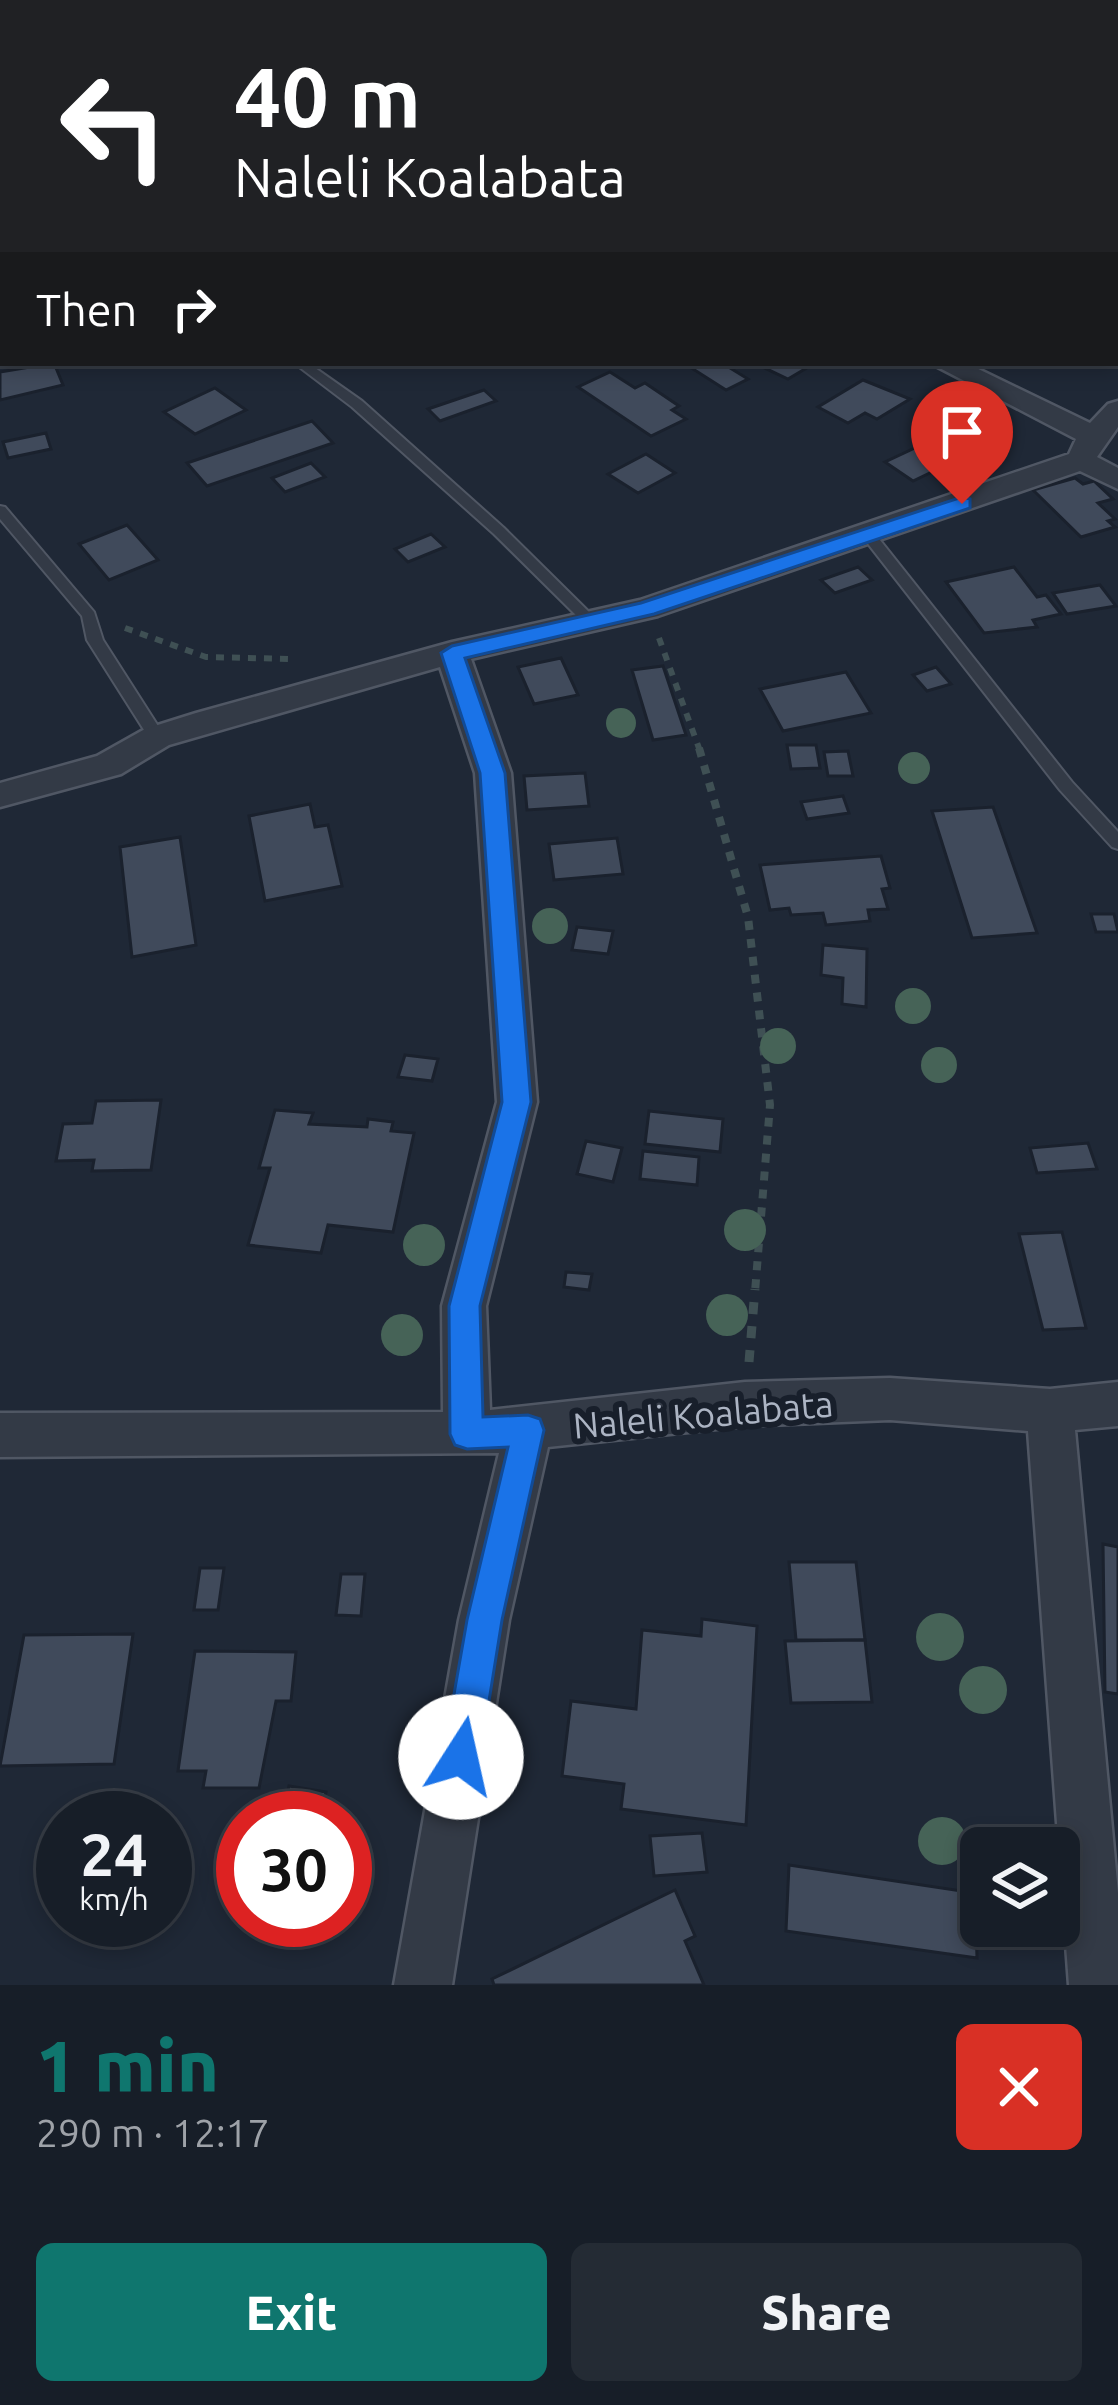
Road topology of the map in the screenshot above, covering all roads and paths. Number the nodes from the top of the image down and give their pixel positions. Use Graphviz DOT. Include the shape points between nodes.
graph roads {
  1 [pos="304,366"];
  2 [pos="950,366"];
  3 [pos="1118,410"];
  4 [pos="1087,448"];
  5 [pos="1118,479"];
  6 [pos="0,510"];
  7 [pos="867,533"];
  8 [pos="646,609"];
  9 [pos="89,615"];
  10 [pos="589,620"];
  11 [pos="452,653"];
  12 [pos="298,659"];
  13 [pos="157,737"];
  14 [pos="0,795"];
  15 [pos="1118,843"];
  16 [pos="745,1404"];
  17 [pos="1118,1404"];
  18 [pos="1049,1412"];
  19 [pos="528,1430"];
  20 [pos="467,1434"];
  21 [pos="0,1435"];
  22 [pos="423,1985"];
  23 [pos="1098,1985"];
  1 -- 10 [label="lane" via="500,531"];
  2 -- 4 [label="street" via="1065,419"];
  3 -- 4 [label="street"];
  4 -- 5 [label="street"];
  4 -- 7 [label="street" via="994,494"];
  6 -- 9 [label="lane"];
  7 -- 8 [label="street"];
  7 -- 15 [label="lane"];
  8 -- 10 [label="street"];
  8 -- 16 [label="path" via="687,706 748,917 770,1105"];
  9 -- 12 [label="path" via="206,657"];
  9 -- 13 [label="lane" via="95,640"];
  10 -- 11 [label="street"];
  11 -- 13 [label="street"];
  11 -- 20 [label="street" via="493,773 517,1102 464,1306"];
  13 -- 14 [label="street" via="109,765"];
  16 -- 18 [label="street, Naleli Koalabata" via="890,1400"];
  16 -- 19 [label="street, Naleli Koalabata"];
  17 -- 18 [label="street, Naleli Koalabata"];
  18 -- 23 [label="street"];
  19 -- 20 [label="street, Naleli Koalabata"];
  19 -- 22 [label="street" via="484,1620"];
  20 -- 21 [label="street, Naleli Koalabata"];
}
